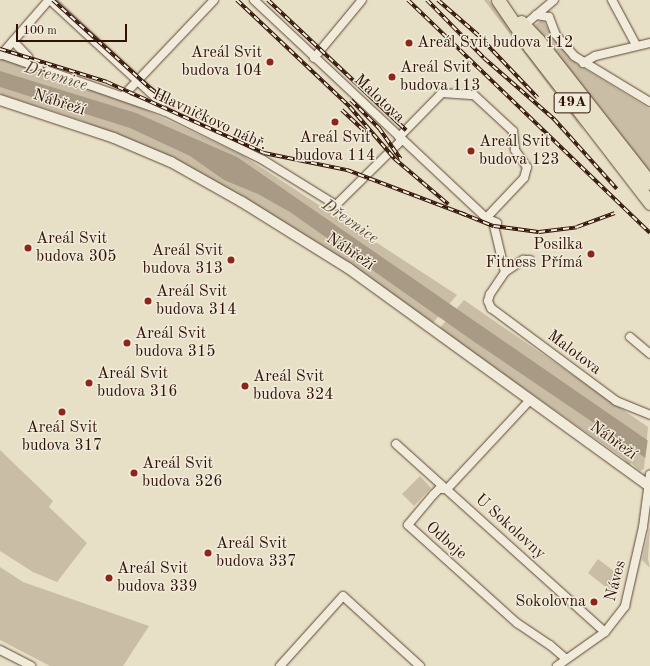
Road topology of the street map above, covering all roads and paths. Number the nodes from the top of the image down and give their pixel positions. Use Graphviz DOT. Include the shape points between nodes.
graph roads {
  1 [pos="49,0"];
  2 [pos="214,0"];
  3 [pos="254,0"];
  4 [pos="362,0"];
  5 [pos="498,0"];
  6 [pos="502,0"];
  7 [pos="554,0"];
  8 [pos="612,0"];
  9 [pos="536,15"];
  10 [pos="521,28"];
  11 [pos="13,41"];
  12 [pos="650,43"];
  13 [pos="636,45"];
  14 [pos="0,54"];
  15 [pos="314,58"];
  16 [pos="583,63"];
  17 [pos="31,65"];
  18 [pos="137,82"];
  19 [pos="123,96"];
  20 [pos="0,100"];
  21 [pos="650,102"];
  22 [pos="164,111"];
  23 [pos="401,139"];
  24 [pos="650,183"];
  25 [pos="650,203"];
  26 [pos="486,218"];
  27 [pos="530,260"];
  28 [pos="506,272"];
  29 [pos="630,337"];
  30 [pos="650,354"];
  31 [pos="530,400"];
  32 [pos="650,415"];
  33 [pos="396,444"];
  34 [pos="650,474"];
  35 [pos="649,486"];
  36 [pos="447,489"];
  37 [pos="605,632"];
  38 [pos="0,650"];
  39 [pos="566,659"];
  40 [pos="30,666"];
  41 [pos="280,666"];
  42 [pos="420,666"];
  43 [pos="557,666"];
  1 -- 11 [label="street"];
  1 -- 18 [label="street"];
  2 -- 18 [label="street"];
  3 -- 15 [label="street, Malotova"];
  4 -- 15 [label="street"];
  5 -- 10 [label="main road, 49A"];
  6 -- 10 [label="main road, 49A"];
  7 -- 9 [label="street"];
  8 -- 13 [label="street"];
  9 -- 10 [label="street"];
  9 -- 16 [label="street" via="549,17 560,40"];
  10 -- 24 [label="main road, 49A" via="538,40"];
  10 -- 25 [label="main road, 49A"];
  11 -- 14 [label="street"];
  11 -- 17 [label="street" via="28,57"];
  12 -- 13 [label="street"];
  13 -- 16 [label="street" via="595,56"];
  14 -- 17 [label="street, Hlavničkovo nábř."];
  15 -- 23 [label="street, Malotova"];
  16 -- 21 [label="street"];
  17 -- 19 [label="street, Hlavničkovo nábř."];
  18 -- 19 [label="street"];
  18 -- 22 [label="street" via="155,97"];
  19 -- 22 [label="street, Hlavničkovo nábř."];
  20 -- 31 [label="street, Nábřeží" via="114,138 196,175 318,248"];
  22 -- 23 [label="street, Hlavničkovo nábř." via="257,157 336,205"];
  23 -- 26 [label="street, Malotova"];
  23 -- 26 [label="street" via="442,93 474,95 513,131 515,150 527,167 524,178"];
  26 -- 28 [label="street, Malotova" via="497,223 494,226"];
  27 -- 28 [label="street, Malotova" via="523,260"];
  28 -- 32 [label="street, Malotova" via="490,294 488,300 491,308 616,401"];
  29 -- 30 [label="street"];
  31 -- 35 [label="street, Nábřeží"];
  31 -- 36 [label="street, Odboje"];
  33 -- 36 [label="street, U Sokolovny"];
  34 -- 35 [label="street, Náves"];
  35 -- 37 [label="street, Náves" via="629,598"];
  36 -- 37 [label="street, U Sokolovny"];
  36 -- 39 [label="street, Odboje" via="439,489 408,525 517,623"];
  37 -- 39 [label="street, Náves"];
  38 -- 40 [label="street"];
  39 -- 43 [label="street, Náves"];
  41 -- 42 [label="street" via="343,596"];
}
